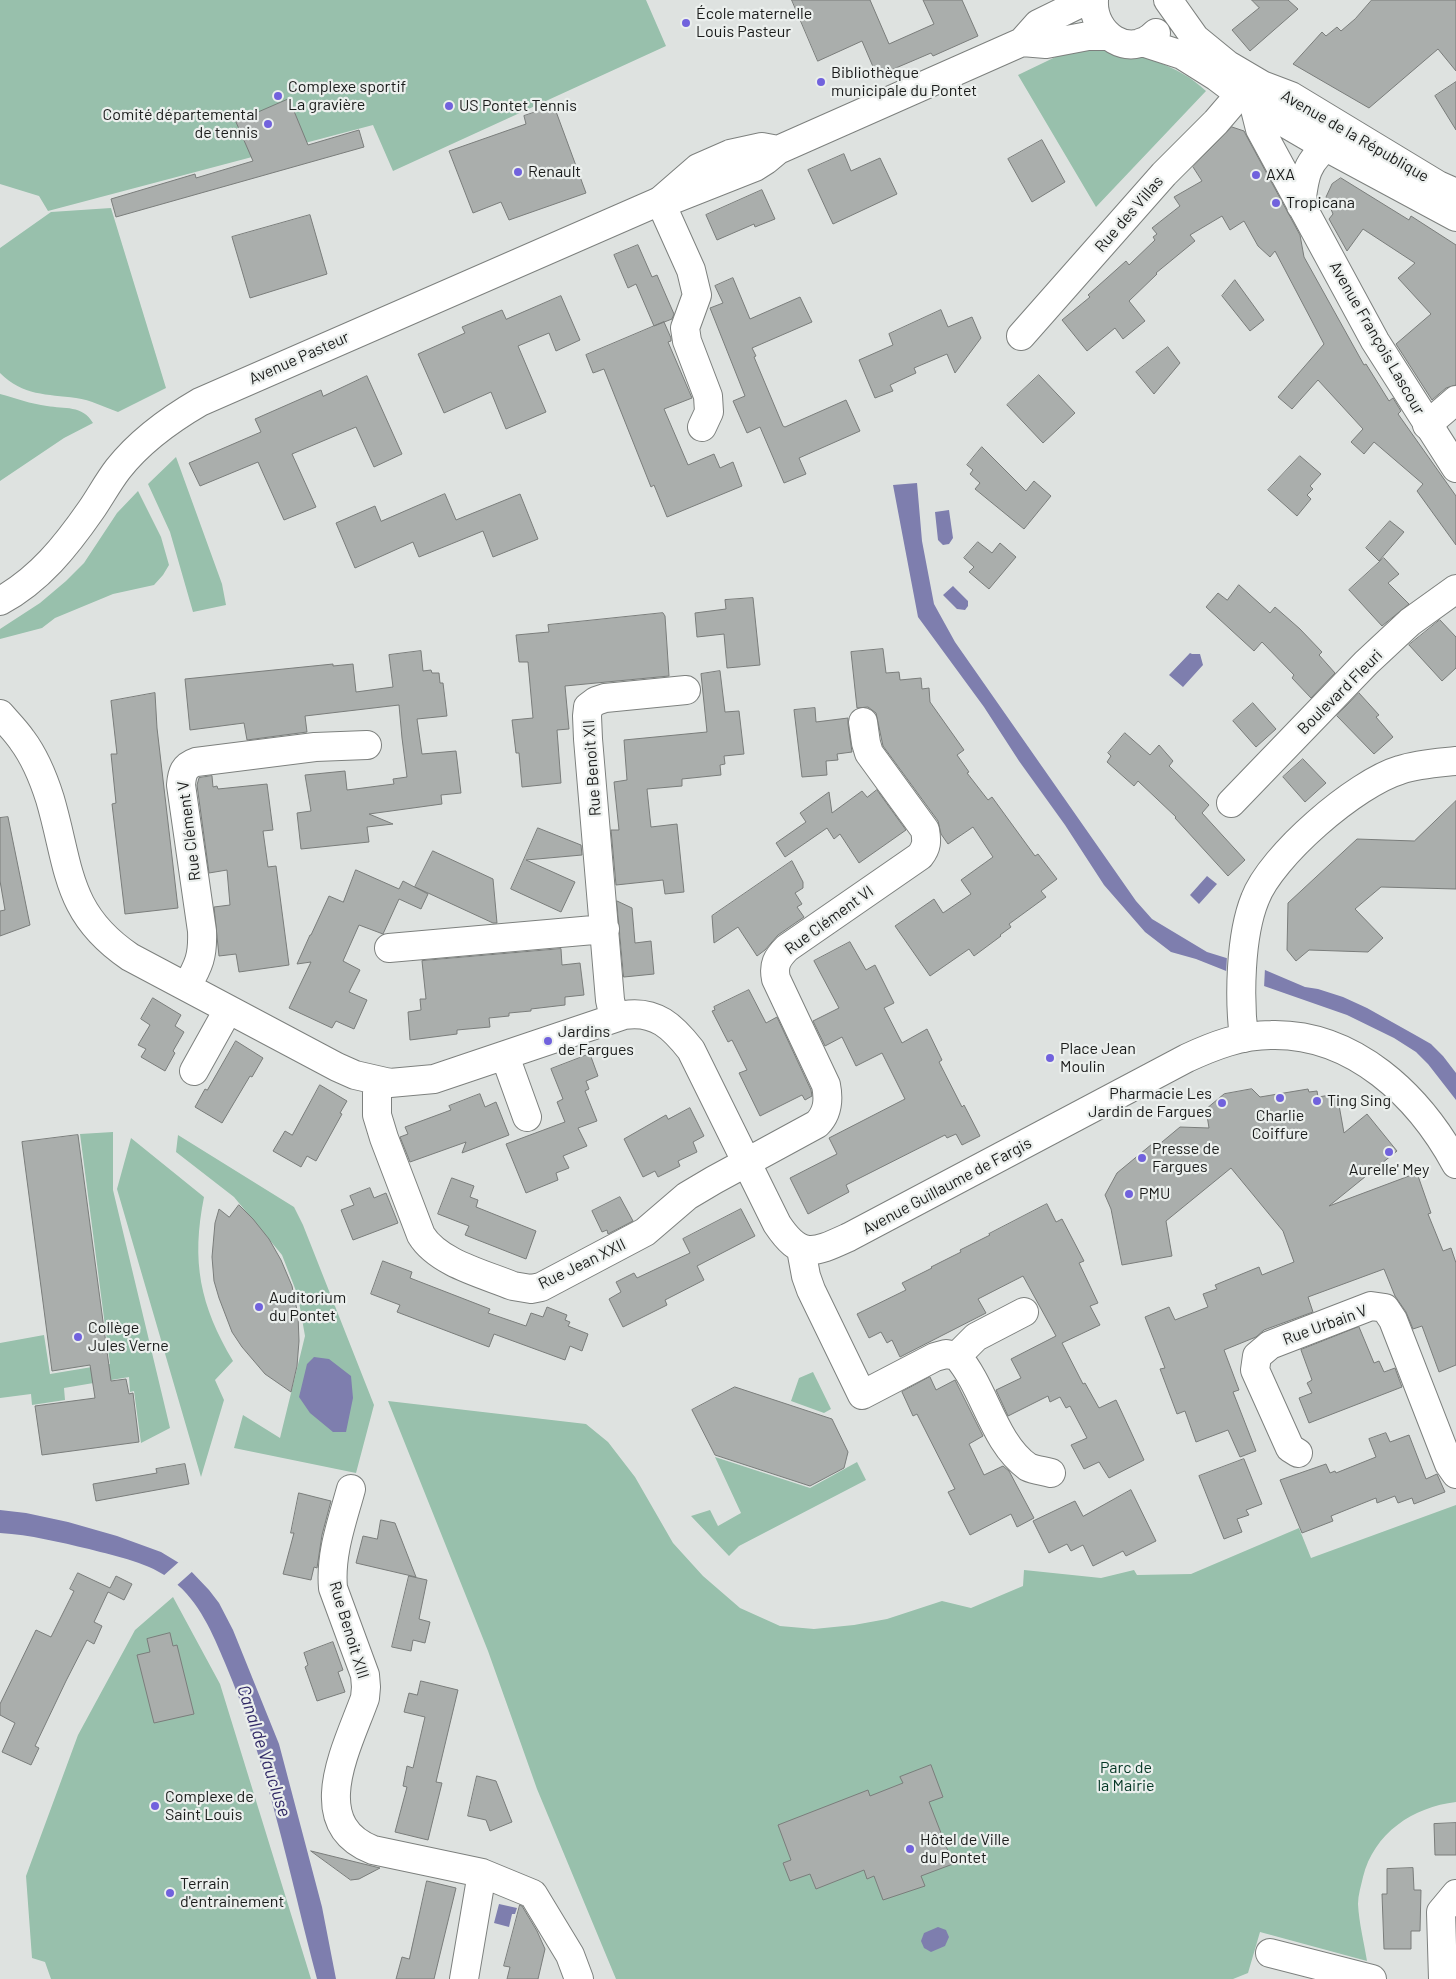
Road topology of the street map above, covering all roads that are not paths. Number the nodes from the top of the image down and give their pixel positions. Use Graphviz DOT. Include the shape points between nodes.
graph roads {
  1 [pos="1087,0"];
  2 [pos="1094,0"];
  3 [pos="1168,0"];
  4 [pos="1108,36"];
  5 [pos="1022,42"];
  6 [pos="1142,42"];
  7 [pos="1247,99"];
  8 [pos="1326,147"];
  9 [pos="1456,193"];
  10 [pos="1456,198"];
  11 [pos="660,201"];
  12 [pos="1301,206"];
  13 [pos="1456,217"];
  14 [pos="1021,336"];
  15 [pos="1456,400"];
  16 [pos="1427,424"];
  17 [pos="702,427"];
  18 [pos="1456,468"];
  19 [pos="1456,589"];
  20 [pos="0,601"];
  21 [pos="686,690"];
  22 [pos="0,714"];
  23 [pos="863,722"];
  24 [pos="367,745"];
  25 [pos="1456,761"];
  26 [pos="1231,803"];
  27 [pos="605,929"];
  28 [pos="389,948"];
  29 [pos="186,986"];
  30 [pos="228,1010"];
  31 [pos="614,1018"];
  32 [pos="1244,1038"];
  33 [pos="505,1056"];
  34 [pos="194,1071"];
  35 [pos="377,1081"];
  36 [pos="528,1117"];
  37 [pos="746,1162"];
  38 [pos="1456,1164"];
  39 [pos="801,1249"];
  40 [pos="1024,1312"];
  41 [pos="957,1356"];
  42 [pos="1298,1453"];
  43 [pos="1051,1473"];
  44 [pos="1456,1474"];
  45 [pos="351,1489"];
  46 [pos="482,1873"];
  47 [pos="1456,1894"];
  48 [pos="1270,1953"];
  49 [pos="1321,1974"];
  50 [pos="464,1979"];
  51 [pos="579,1979"];
  52 [pos="1372,1979"];
  53 [pos="1443,1979"];
  1 -- 5 [label="street, Avenue Pasteur" via="1038,24"];
  2 -- 4 [label="street" via="1098,25"];
  3 -- 6 [label="street" via="1168,14 1163,26"];
  3 -- 9 [label="street, Avenue de la République" via="1195,38 1228,65 1262,85 1291,96"];
  4 -- 5 [label="street, Avenue Pasteur" via="1088,36 1046,44"];
  4 -- 6 [label="street, Avenue Pasteur" via="1124,43"];
  5 -- 11 [label="street, Avenue Pasteur" via="778,150 755,167 685,196"];
  6 -- 7 [label="street, Avenue de la République" via="1182,55"];
  7 -- 8 [label="street, Avenue de la République"];
  7 -- 12 [label="street, Avenue François Lascour"];
  7 -- 14 [label="street, Rue des Villas" via="1216,122 1164,174"];
  8 -- 10 [label="street" via="1333,142 1343,142 1435,192"];
  8 -- 12 [label="street" via="1304,176"];
  8 -- 13 [label="street, Avenue de la République"];
  11 -- 17 [label="street" via="691,270 697,295 686,328 687,340 708,396 709,412"];
  11 -- 20 [label="street, Avenue Pasteur" via="226,389 178,414 124,462 51,562 32,580"];
  12 -- 16 [label="street, Avenue François Lascour" via="1375,341"];
  15 -- 16 [label="street"];
  16 -- 18 [label="street, Avenue François Lascour"];
  19 -- 26 [label="street, Boulevard Fleuri" via="1410,622 1366,663"];
  21 -- 27 [label="street, Rue Benoit XII" via="605,698 588,708"];
  22 -- 29 [label="street" via="23,741 34,762 49,797 70,880 79,905 93,926 130,957"];
  23 -- 37 [label="street, Rue Clément VI" via="870,753 925,830 926,848 920,856 786,948 776,962 774,970 778,985 826,1085 826,1110 816,1124"];
  24 -- 29 [label="street, Rue Clément V" via="315,747 188,765 182,773 181,785 203,948 201,960"];
  25 -- 32 [label="street" via="1399,770 1368,785 1293,845 1265,879 1248,920 1243,971"];
  27 -- 28 [label="street"];
  27 -- 31 [label="street, Rue Benoit XII"];
  29 -- 30 [label="street"];
  30 -- 34 [label="street"];
  30 -- 35 [label="street" via="337,1067"];
  31 -- 33 [label="street"];
  31 -- 37 [label="street" via="638,1013 648,1015 678,1034 691,1050"];
  32 -- 38 [label="street, Avenue Guillaume de Fargis" via="1269,1034 1302,1038 1318,1041 1362,1060 1382,1072 1407,1096 1442,1138"];
  32 -- 39 [label="street, Avenue Guillaume de Fargis" via="1217,1044 1187,1058 849,1237 828,1247"];
  33 -- 35 [label="street" via="434,1079 404,1083"];
  33 -- 36 [label="street"];
  35 -- 37 [label="street, Rue Jean XXII" via="377,1115 426,1244 448,1259 513,1286 541,1287 645,1232 687,1196"];
  37 -- 39 [label="street" via="777,1224 788,1240"];
  39 -- 41 [label="street" via="811,1290 862,1395 935,1357"];
  40 -- 41 [label="street" via="976,1337"];
  41 -- 43 [label="street" via="973,1376 1005,1443 1029,1467"];
  42 -- 44 [label="street, Rue Urbain V" via="1290,1448 1256,1370 1257,1356 1270,1345 1371,1306 1385,1308 1393,1320 1449,1464"];
  45 -- 46 [label="street, Rue Benoit XIII" via="333,1557 332,1581 365,1675 366,1687 339,1772 336,1807 340,1822 361,1846"];
  46 -- 50 [label="street"];
  46 -- 51 [label="street, Rue Benoit XIII" via="533,1894 570,1956"];
  47 -- 53 [label="street" via="1441,1912"];
  48 -- 49 [label="street"];
  49 -- 52 [label="street"];
}
